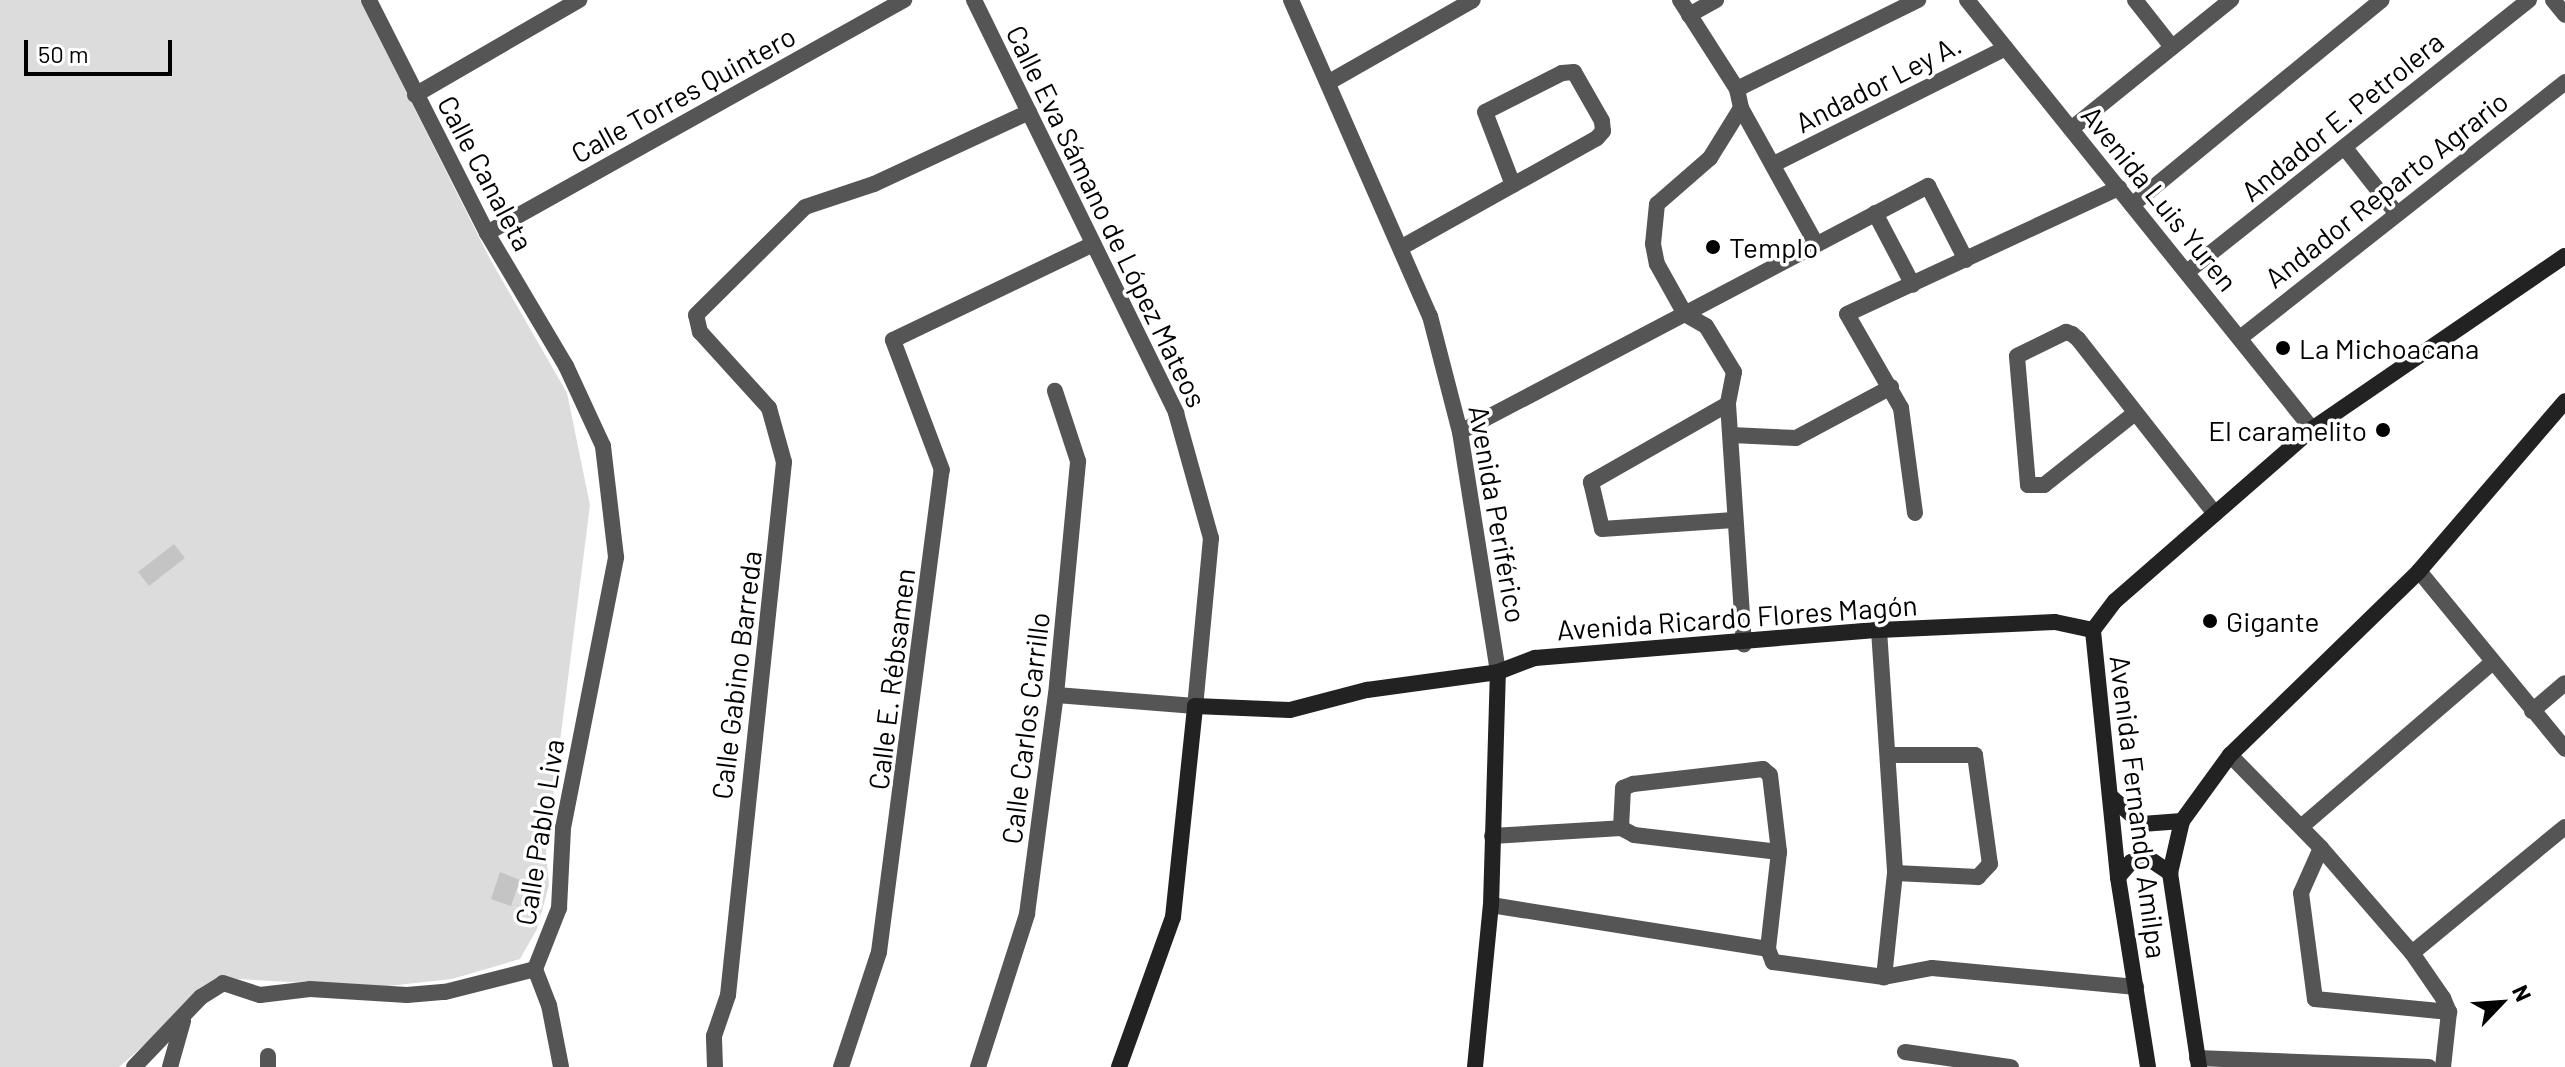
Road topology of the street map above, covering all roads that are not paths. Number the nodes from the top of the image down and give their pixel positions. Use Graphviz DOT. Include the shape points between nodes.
graph roads {
  1 [pos="369,0"];
  2 [pos="579,0"];
  3 [pos="904,0"];
  4 [pos="974,0"];
  5 [pos="1291,0"];
  6 [pos="1473,0"];
  7 [pos="1680,0"];
  8 [pos="1716,0"];
  9 [pos="1918,0"];
  10 [pos="1967,0"];
  11 [pos="2135,0"];
  12 [pos="2231,0"];
  13 [pos="2382,0"];
  14 [pos="2529,0"];
  15 [pos="2553,0"];
  16 [pos="2212,5"];
  17 [pos="1689,15"];
  18 [pos="2565,15"];
  19 [pos="2172,47"];
  20 [pos="2006,48"];
  21 [pos="1331,81"];
  22 [pos="2565,82"];
  23 [pos="1737,89"];
  24 [pos="415,95"];
  25 [pos="1741,108"];
  26 [pos="1029,112"];
  27 [pos="2071,129"];
  28 [pos="2345,148"];
  29 [pos="1774,164"];
  30 [pos="1513,185"];
  31 [pos="2119,188"];
  32 [pos="2132,205"];
  33 [pos="1875,213"];
  34 [pos="2397,214"];
  35 [pos="487,233"];
  36 [pos="1093,244"];
  37 [pos="1816,244"];
  38 [pos="1402,247"];
  39 [pos="2565,256"];
  40 [pos="1966,260"];
  41 [pos="2187,272"];
  42 [pos="1913,285"];
  43 [pos="1685,314"];
  44 [pos="2240,338"];
  45 [pos="566,366"];
  46 [pos="1891,387"];
  47 [pos="1055,391"];
  48 [pos="2565,401"];
  49 [pos="1728,404"];
  50 [pos="2135,413"];
  51 [pos="2312,429"];
  52 [pos="1460,432"];
  53 [pos="1731,435"];
  54 [pos="1915,513"];
  55 [pos="2215,514"];
  56 [pos="1734,520"];
  57 [pos="2419,571"];
  58 [pos="1879,630"];
  59 [pos="2093,630"];
  60 [pos="1744,644"];
  61 [pos="2493,662"];
  62 [pos="1498,672"];
  63 [pos="2565,683"];
  64 [pos="1056,695"];
  65 [pos="1195,706"];
  66 [pos="2532,711"];
  67 [pos="2565,749"];
  68 [pos="1888,755"];
  69 [pos="2230,755"];
  70 [pos="2109,794"];
  71 [pos="2182,821"];
  72 [pos="2301,827"];
  73 [pos="2565,827"];
  74 [pos="1621,828"];
  75 [pos="1492,836"];
  76 [pos="2321,848"];
  77 [pos="1779,852"];
  78 [pos="1895,873"];
  79 [pos="2170,873"];
  80 [pos="2118,877"];
  81 [pos="1491,905"];
  82 [pos="1768,949"];
  83 [pos="2412,953"];
  84 [pos="535,969"];
  85 [pos="1884,977"];
  86 [pos="2136,987"];
  87 [pos="2449,1012"];
  88 [pos="184,1019"];
  89 [pos="1905,1052"];
  90 [pos="2198,1063"];
  91 [pos="134,1067"];
  92 [pos="170,1067"];
  93 [pos="561,1067"];
  94 [pos="715,1067"];
  95 [pos="841,1067"];
  96 [pos="978,1067"];
  97 [pos="1119,1067"];
  98 [pos="1475,1067"];
  99 [pos="2011,1067"];
  100 [pos="2148,1067"];
  101 [pos="2429,1067"];
  102 [pos="2443,1067"];
  1 -- 24 [label="street, Calle Canaleta"];
  2 -- 24 [label="street"];
  3 -- 35 [label="street, Calle Torres Quintero"];
  4 -- 26 [label="street, Calle Eva Sámano de López Mateos"];
  5 -- 21 [label="street, Avenida Periférico"];
  6 -- 21 [label="street"];
  7 -- 17 [label="street"];
  8 -- 17 [label="street"];
  9 -- 23 [label="street"];
  10 -- 20 [label="street, Avenida Luis Yuren"];
  11 -- 19 [label="street"];
  12 -- 16 [label="street"];
  13 -- 32 [label="street"];
  14 -- 28 [label="street, Andador E. Petrolera"];
  15 -- 18 [label="street"];
  16 -- 19 [label="street"];
  17 -- 23 [label="street"];
  19 -- 27 [label="street"];
  20 -- 27 [label="street, Avenida Luis Yuren"];
  20 -- 29 [label="street, Andador Ley A."];
  21 -- 38 [label="street, Avenida Periférico"];
  22 -- 34 [label="street, Andador Reparto Agrario"];
  23 -- 25 [label="street"];
  24 -- 35 [label="street, Calle Canaleta"];
  25 -- 29 [label="street"];
  25 -- 43 [label="street" via="1710,158 1664,197 1655,212 1657,264"];
  26 -- 36 [label="street, Calle Eva Sámano de López Mateos"];
  26 -- 94 [label="street, Calle Gabino Barreda" via="874,184 805,207 696,315 700,332 769,408 784,462 728,995 714,1036"];
  27 -- 31 [label="street, Avenida Luis Yuren"];
  28 -- 34 [label="street"];
  28 -- 41 [label="street, Andador E. Petrolera"];
  29 -- 37 [label="street"];
  30 -- 30 [label="street" via="1603,131 1574,72 1562,73 1485,112"];
  30 -- 38 [label="street"];
  31 -- 32 [label="street, Avenida Luis Yuren"];
  31 -- 40 [label="street"];
  32 -- 41 [label="street, Avenida Luis Yuren"];
  33 -- 37 [label="street"];
  33 -- 40 [label="street" via="1928,186"];
  33 -- 42 [label="street"];
  34 -- 44 [label="street, Andador Reparto Agrario"];
  35 -- 45 [label="street, Calle Canaleta"];
  36 -- 65 [label="street, Calle Eva Sámano de López Mateos" via="1176,413 1211,538"];
  36 -- 95 [label="street, Calle E. Rébsamen" via="893,340 942,470 879,952"];
  37 -- 43 [label="street"];
  38 -- 52 [label="street, Avenida Periférico" via="1430,316"];
  39 -- 51 [label="street, Avenida Fernando Amilpa"];
  40 -- 42 [label="street"];
  41 -- 44 [label="street, Avenida Luis Yuren"];
  42 -- 46 [label="street" via="1847,314"];
  43 -- 49 [label="street" via="1706,326 1734,372"];
  43 -- 52 [label="street"];
  44 -- 51 [label="street, Avenida Luis Yuren"];
  45 -- 84 [label="street, Calle Pablo Liva" via="603,446 616,557 563,828 559,908"];
  46 -- 53 [label="street" via="1796,438"];
  46 -- 54 [label="street" via="1906,430"];
  47 -- 64 [label="street, Calle Carlos Carrillo" via="1078,461"];
  48 -- 57 [label="street, Avenida Fernando Amilpa"];
  49 -- 53 [label="street"];
  49 -- 56 [label="street" via="1591,482 1602,529"];
  50 -- 50 [label="street" via="2072,334 2066,332 2017,356 2028,485 2044,485"];
  50 -- 55 [label="street"];
  51 -- 55 [label="street, Avenida Fernando Amilpa"];
  52 -- 62 [label="street, Avenida Periférico"];
  53 -- 56 [label="street"];
  55 -- 59 [label="street, Avenida Fernando Amilpa" via="2115,601"];
  56 -- 60 [label="street"];
  57 -- 61 [label="street"];
  57 -- 69 [label="street, Avenida Fernando Amilpa"];
  58 -- 59 [label="street, Avenida Ricardo Flores Magón" via="2055,622"];
  58 -- 60 [label="street, Avenida Ricardo Flores Magón"];
  58 -- 68 [label="street"];
  59 -- 70 [label="street, Avenida Fernando Amilpa"];
  60 -- 62 [label="street, Avenida Ricardo Flores Magón" via="1535,658"];
  61 -- 66 [label="street"];
  61 -- 72 [label="street"];
  62 -- 65 [label="street, Avenida Ricardo Flores Magón" via="1367,690 1290,710"];
  62 -- 75 [label="street, Avenida Periférico"];
  63 -- 66 [label="street"];
  64 -- 65 [label="street, Avenida Ricardo Flores Magón"];
  64 -- 96 [label="street, Calle Carlos Carrillo" via="1027,914"];
  65 -- 97 [label="street, Calle Eva Sámano de López Mateos" via="1173,917"];
  66 -- 67 [label="street"];
  68 -- 78 [label="street"];
  68 -- 78 [label="street" via="1975,755 1990,864 1978,877"];
  69 -- 71 [label="street, Avenida Fernando Amilpa"];
  69 -- 72 [label="street"];
  70 -- 71 [label="street" via="2142,824"];
  70 -- 80 [label="street, Avenida Fernando Amilpa"];
  71 -- 79 [label="street, Avenida Fernando Amilpa"];
  72 -- 76 [label="street"];
  73 -- 83 [label="street"];
  74 -- 75 [label="street"];
  74 -- 77 [label="street" via="1634,835"];
  74 -- 77 [label="street" via="1623,788 1754,767 1770,775"];
  75 -- 81 [label="street, Avenida Periférico"];
  76 -- 83 [label="street"];
  76 -- 87 [label="street" via="2301,893 2315,999"];
  77 -- 82 [label="street"];
  78 -- 85 [label="street"];
  79 -- 80 [label="street" via="2148,858 2131,862"];
  79 -- 90 [label="street, Avenida Fernando Amilpa"];
  80 -- 86 [label="street, Avenida Fernando Amilpa"];
  81 -- 82 [label="street"];
  81 -- 98 [label="street, Avenida Periférico"];
  82 -- 85 [label="street" via="1773,962"];
  83 -- 87 [label="street"];
  84 -- 88 [label="street, Calle Pablo Liva" via="445,992 407,995 310,989 260,995 223,983 208,991"];
  84 -- 93 [label="street" via="549,1005"];
  85 -- 86 [label="street" via="1932,968"];
  86 -- 100 [label="street, Avenida Fernando Amilpa"];
  87 -- 102 [label="street"];
  88 -- 91 [label="street, Calle Pablo Liva"];
  88 -- 92 [label="street"];
  89 -- 99 [label="street"];
  90 -- 101 [label="street"];
}
